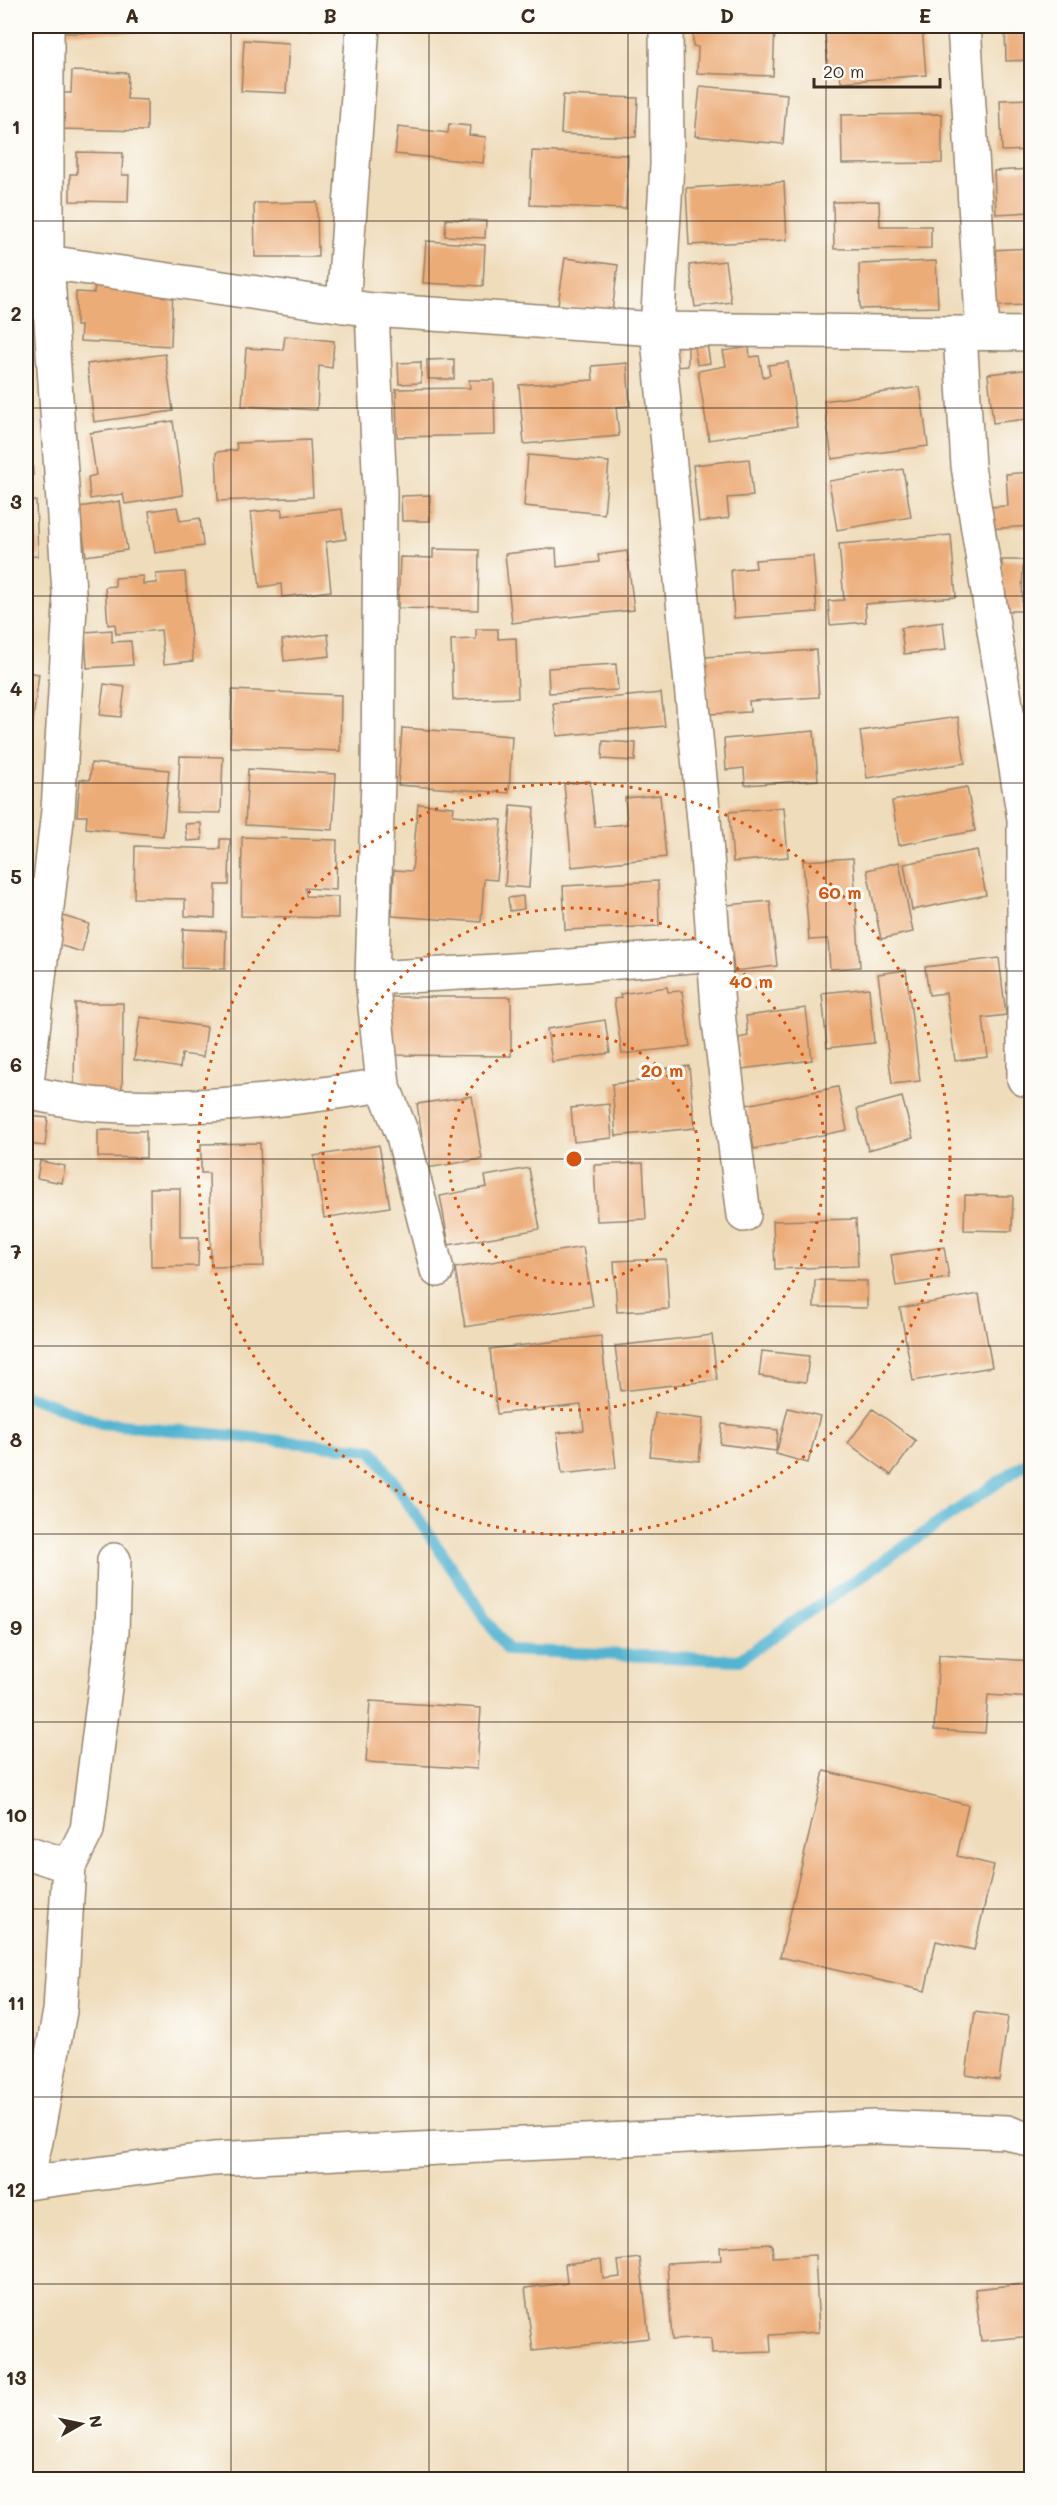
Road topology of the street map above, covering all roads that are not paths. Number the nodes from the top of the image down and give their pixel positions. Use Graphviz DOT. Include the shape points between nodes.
graph roads {
  1 [pos="47,26"];
  2 [pos="363,26"];
  3 [pos="666,26"];
  4 [pos="964,26"];
  5 [pos="36,260"];
  6 [pos="357,308"];
  7 [pos="657,329"];
  8 [pos="1032,333"];
  9 [pos="972,334"];
  10 [pos="715,954"];
  11 [pos="372,978"];
  12 [pos="1024,1079"];
  13 [pos="383,1085"];
  14 [pos="26,1092"];
  15 [pos="744,1215"];
  16 [pos="437,1270"];
  17 [pos="114,1560"];
  18 [pos="26,1852"];
  19 [pos="69,1866"];
  20 [pos="1032,2141"];
  21 [pos="26,2182"];
  1 -- 5 [label="street"];
  2 -- 6 [label="street"];
  3 -- 7 [label="street" via="667,165"];
  4 -- 9 [label="street"];
  5 -- 6 [label="street"];
  5 -- 14 [label="street" via="70,607 57,811"];
  6 -- 7 [label="street"];
  6 -- 11 [label="street" via="380,493"];
  7 -- 9 [label="street"];
  7 -- 10 [label="street"];
  8 -- 9 [label="street"];
  9 -- 12 [label="street" via="968,466 1024,819"];
  10 -- 11 [label="street"];
  10 -- 15 [label="street" via="719,1022"];
  11 -- 13 [label="street"];
  13 -- 14 [label="street" via="292,1100 196,1106 101,1105"];
  13 -- 16 [label="street" via="403,1136"];
  17 -- 19 [label="street" via="112,1632 87,1830"];
  18 -- 19 [label="street"];
  19 -- 21 [label="street" via="60,2011"];
  20 -- 21 [label="street" via="1007,2132 875,2127 213,2159"];
}
